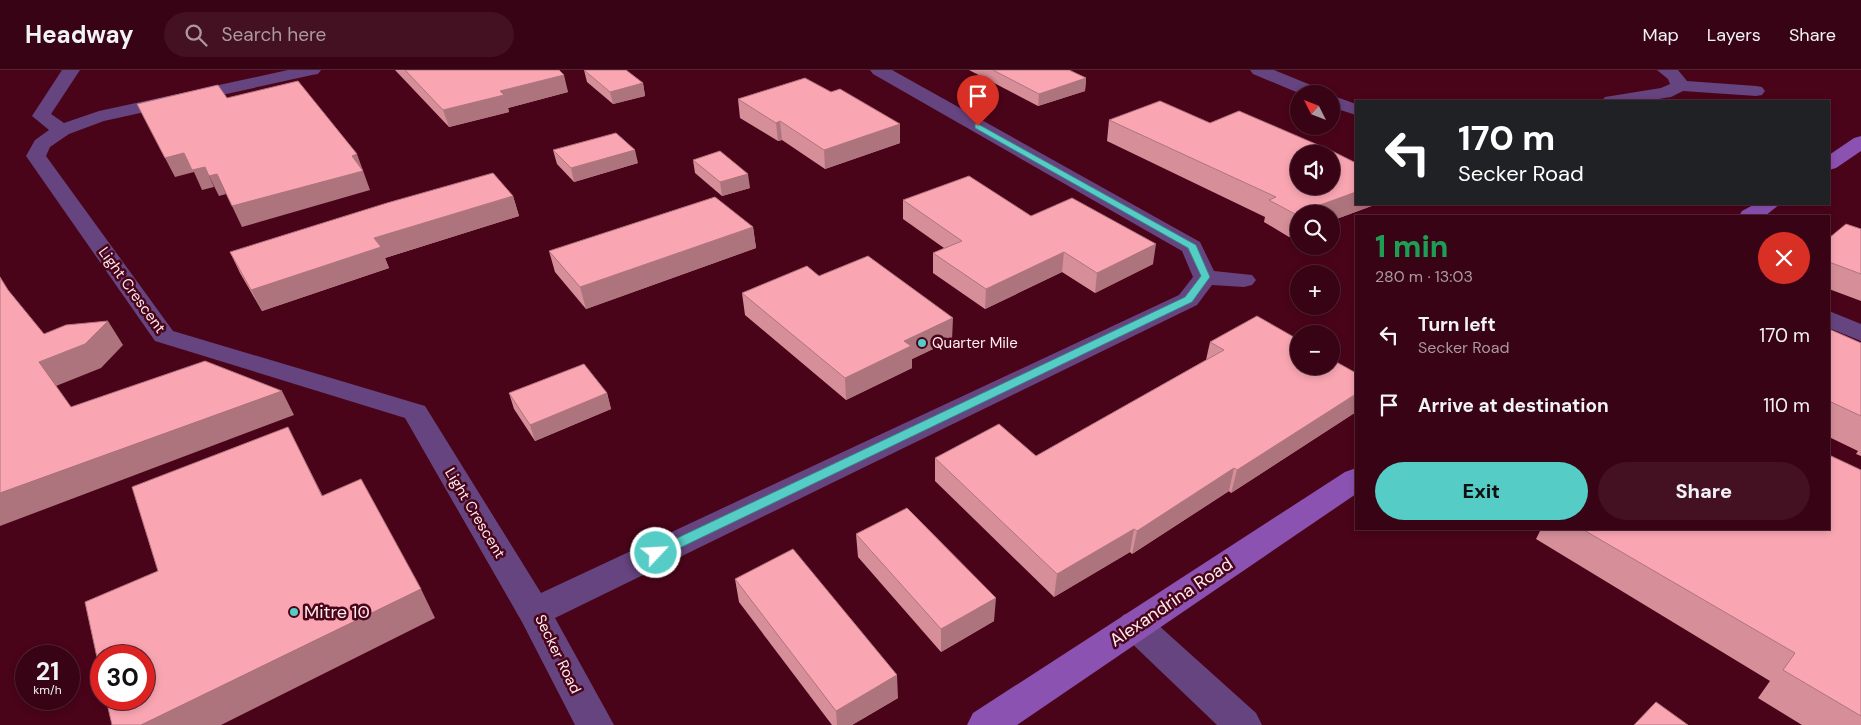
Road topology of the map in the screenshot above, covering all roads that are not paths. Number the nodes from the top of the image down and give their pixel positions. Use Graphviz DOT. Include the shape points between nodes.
graph roads {
  1 [pos="71,70"];
  2 [pos="312,70"];
  3 [pos="879,70"];
  4 [pos="1666,70"];
  5 [pos="1270,71"];
  6 [pos="1299,85"];
  7 [pos="1680,86"];
  8 [pos="1756,91"];
  9 [pos="1618,100"];
  10 [pos="1340,104"];
  11 [pos="1355,110"];
  12 [pos="62,130"];
  13 [pos="1861,142"];
  14 [pos="1830,163"];
  15 [pos="1767,205"];
  16 [pos="1752,215"];
  17 [pos="1206,277"];
  18 [pos="1244,280"];
  19 [pos="1830,319"];
  20 [pos="1861,333"];
  21 [pos="1355,479"];
  22 [pos="534,612"];
  23 [pos="1136,625"];
  24 [pos="595,725"];
  25 [pos="986,725"];
  26 [pos="1243,725"];
  1 -- 12 [label="street" via="40,116"];
  2 -- 12 [label="street, Light Crescent" via="99,117"];
  3 -- 17 [label="street" via="1192,247"];
  4 -- 7 [label="street" via="1676,76"];
  5 -- 6 [label="street"];
  7 -- 8 [label="street"];
  7 -- 9 [label="street" via="1665,93"];
  10 -- 11 [label="street"];
  12 -- 22 [label="street, Light Crescent" via="42,144 36,156 164,336 415,412"];
  13 -- 14 [label="main road"];
  15 -- 16 [label="main road"];
  17 -- 18 [label="street"];
  17 -- 22 [label="street, Secker Road" via="1188,300"];
  19 -- 20 [label="street"];
  21 -- 23 [label="main road, Alexandrina Road"];
  22 -- 24 [label="street, Secker Road"];
  23 -- 25 [label="main road, Alexandrina Road"];
  23 -- 26 [label="street"];
}
